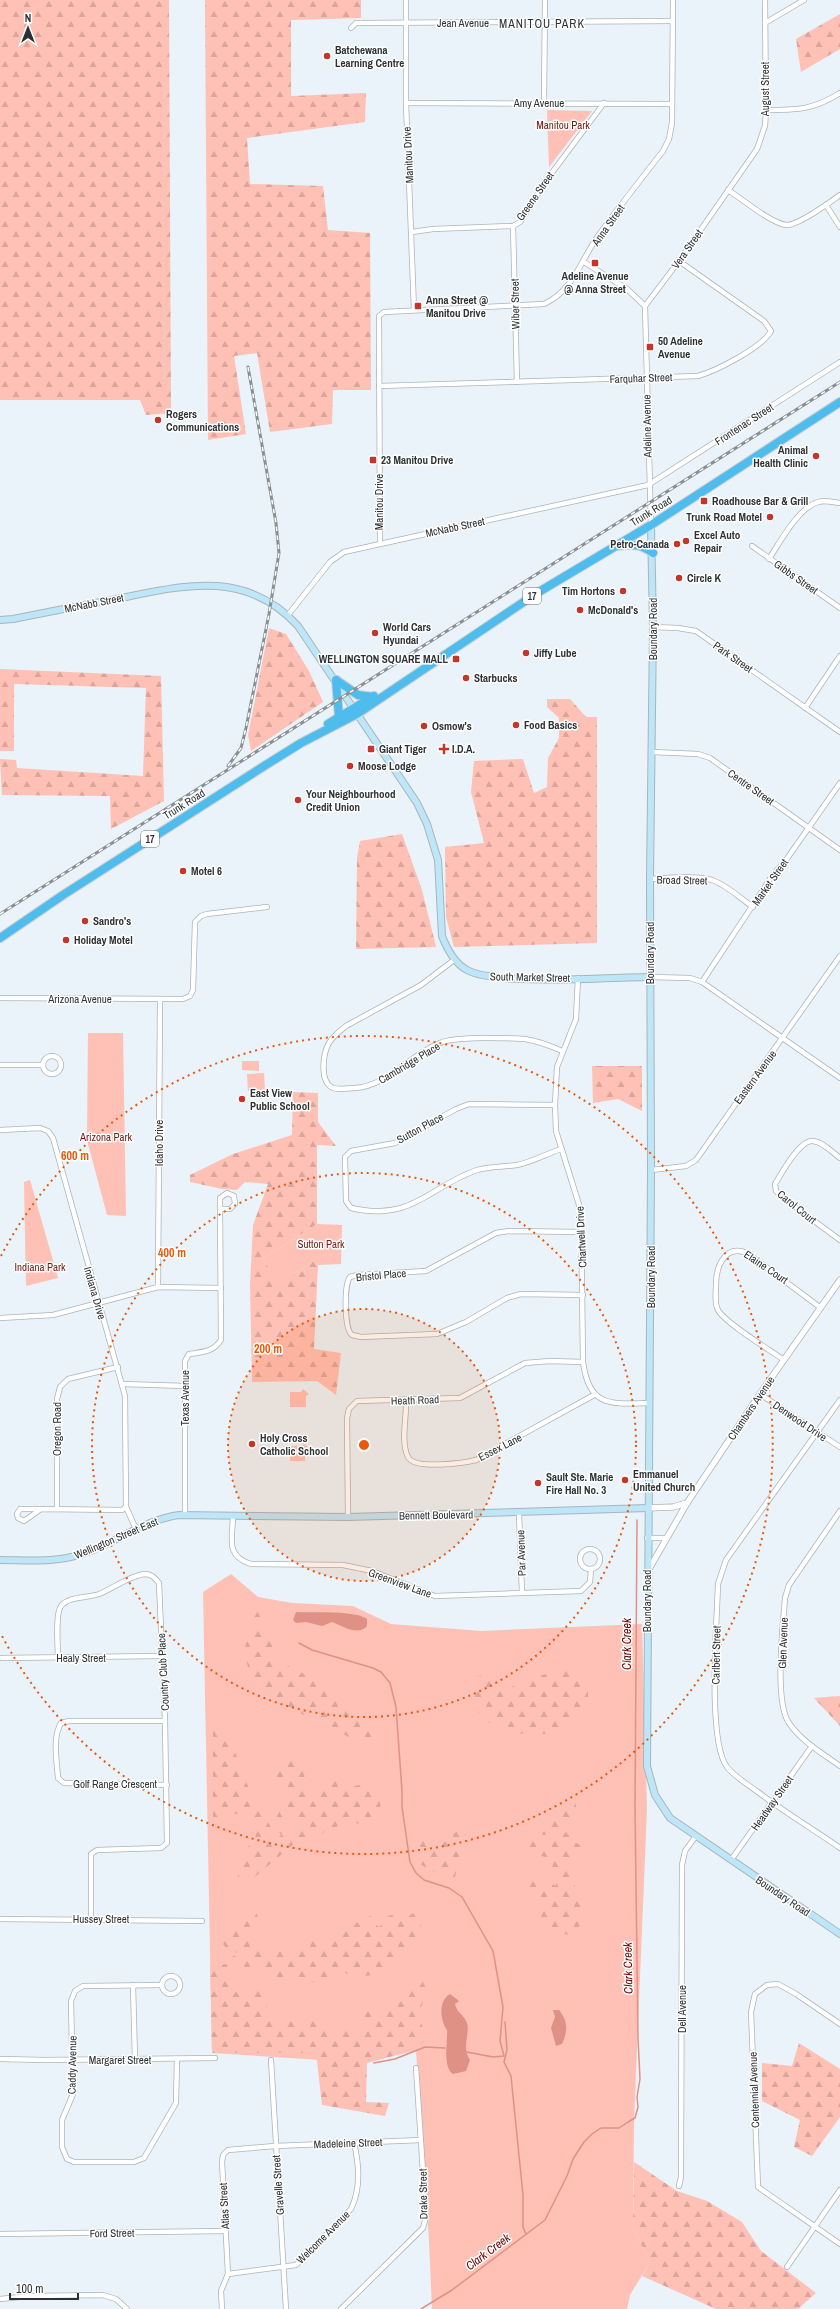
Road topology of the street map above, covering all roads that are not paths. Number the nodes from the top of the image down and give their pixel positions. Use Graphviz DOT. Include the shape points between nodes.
graph roads {
  1 [pos="406,0"];
  2 [pos="545,0"];
  3 [pos="673,0"];
  4 [pos="765,0"];
  5 [pos="804,0"];
  6 [pos="672,21"];
  7 [pos="406,22"];
  8 [pos="545,22"];
  9 [pos="765,22"];
  10 [pos="351,28"];
  11 [pos="840,93"];
  12 [pos="406,103"];
  13 [pos="544,103"];
  14 [pos="604,103"];
  15 [pos="672,104"];
  16 [pos="766,110"];
  17 [pos="728,190"];
  18 [pos="840,195"];
  19 [pos="826,205"];
  20 [pos="513,226"];
  21 [pos="840,227"];
  22 [pos="412,232"];
  23 [pos="679,260"];
  24 [pos="584,262"];
  25 [pos="515,306"];
  26 [pos="644,306"];
  27 [pos="414,310"];
  28 [pos="379,316"];
  29 [pos="840,362"];
  30 [pos="646,377"];
  31 [pos="517,382"];
  32 [pos="379,386"];
  33 [pos="840,402"];
  34 [pos="648,485"];
  35 [pos="840,502"];
  36 [pos="651,525"];
  37 [pos="380,544"];
  38 [pos="615,546"];
  39 [pos="752,546"];
  40 [pos="653,554"];
  41 [pos="769,559"];
  42 [pos="188,585"];
  43 [pos="840,608"];
  44 [pos="288,615"];
  45 [pos="0,620"];
  46 [pos="654,627"];
  47 [pos="452,649"];
  48 [pos="840,656"];
  49 [pos="336,680"];
  50 [pos="373,697"];
  51 [pos="805,708"];
  52 [pos="356,711"];
  53 [pos="339,717"];
  54 [pos="840,732"];
  55 [pos="301,743"];
  56 [pos="652,752"];
  57 [pos="840,783"];
  58 [pos="810,827"];
  59 [pos="840,850"];
  60 [pos="650,879"];
  61 [pos="267,906"];
  62 [pos="753,907"];
  63 [pos="0,938"];
  64 [pos="840,956"];
  65 [pos="454,960"];
  66 [pos="650,977"];
  67 [pos="578,978"];
  68 [pos="702,982"];
  69 [pos="0,998"];
  70 [pos="160,1000"];
  71 [pos="782,1039"];
  72 [pos="562,1051"];
  73 [pos="0,1065"];
  74 [pos="43,1065"];
  75 [pos="840,1078"];
  76 [pos="555,1105"];
  77 [pos="0,1130"];
  78 [pos="560,1149"];
  79 [pos="840,1158"];
  80 [pos="651,1170"];
  81 [pos="220,1210"];
  82 [pos="582,1232"];
  83 [pos="840,1240"];
  84 [pos="840,1280"];
  85 [pos="158,1287"];
  86 [pos="221,1288"];
  87 [pos="583,1295"];
  88 [pos="98,1304"];
  89 [pos="821,1308"];
  90 [pos="0,1318"];
  91 [pos="784,1360"];
  92 [pos="582,1362"];
  93 [pos="118,1367"];
  94 [pos="122,1384"];
  95 [pos="186,1386"];
  96 [pos="760,1394"];
  97 [pos="594,1395"];
  98 [pos="840,1400"];
  99 [pos="404,1401"];
  100 [pos="650,1403"];
  101 [pos="818,1432"];
  102 [pos="840,1447"];
  103 [pos="687,1503"];
  104 [pos="126,1507"];
  105 [pos="648,1508"];
  106 [pos="41,1509"];
  107 [pos="58,1509"];
  108 [pos="840,1511"];
  109 [pos="519,1513"];
  110 [pos="185,1516"];
  111 [pos="348,1517"];
  112 [pos="233,1518"];
  113 [pos="136,1529"];
  114 [pos="647,1538"];
  115 [pos="665,1538"];
  116 [pos="0,1560"];
  117 [pos="591,1569"];
  118 [pos="647,1573"];
  119 [pos="522,1593"];
  120 [pos="162,1656"];
  121 [pos="0,1658"];
  122 [pos="58,1658"];
  123 [pos="165,1721"];
  124 [pos="812,1746"];
  125 [pos="840,1766"];
  126 [pos="167,1785"];
  127 [pos="772,1803"];
  128 [pos="696,1836"];
  129 [pos="840,1848"];
  130 [pos="731,1860"];
  131 [pos="0,1919"];
  132 [pos="90,1920"];
  133 [pos="202,1921"];
  134 [pos="840,1934"];
  135 [pos="133,1985"];
  136 [pos="162,1985"];
  137 [pos="840,2024"];
  138 [pos="215,2058"];
  139 [pos="0,2059"];
  140 [pos="177,2059"];
  141 [pos="73,2060"];
  142 [pos="134,2060"];
  143 [pos="271,2060"];
  144 [pos="416,2068"];
  145 [pos="421,2140"];
  146 [pos="354,2143"];
  147 [pos="275,2146"];
  148 [pos="679,2186"];
  149 [pos="840,2190"];
  150 [pos="815,2227"];
  151 [pos="225,2232"];
  152 [pos="0,2234"];
  153 [pos="840,2244"];
  154 [pos="787,2267"];
  155 [pos="285,2268"];
  156 [pos="228,2274"];
  157 [pos="0,2299"];
  158 [pos="127,2309"];
  159 [pos="222,2309"];
  160 [pos="286,2309"];
  161 [pos="341,2309"];
  1 -- 7 [label="street, Manitou Drive"];
  2 -- 8 [label="street"];
  3 -- 6 [label="street, Anna Street"];
  4 -- 9 [label="street, August Street"];
  5 -- 9 [label="street"];
  6 -- 8 [label="street, Jean Avenue"];
  6 -- 15 [label="street, Anna Street"];
  7 -- 8 [label="street, Jean Avenue"];
  7 -- 10 [label="street, Jean Avenue" via="356,23"];
  7 -- 12 [label="street, Manitou Drive"];
  8 -- 13 [label="street"];
  9 -- 16 [label="street, August Street"];
  11 -- 16 [label="street" via="814,107 799,110"];
  12 -- 13 [label="street, Amy Avenue"];
  12 -- 22 [label="street, Manitou Drive"];
  13 -- 14 [label="street, Amy Avenue"];
  14 -- 15 [label="street, Amy Avenue"];
  14 -- 20 [label="street, Greene Street" via="551,174 520,222"];
  15 -- 24 [label="street, Anna Street" via="669,139 597,238"];
  16 -- 17 [label="street, August Street" via="765,126 757,149"];
  17 -- 19 [label="street" via="787,225"];
  17 -- 23 [label="street, Vera Street"];
  18 -- 19 [label="street"];
  19 -- 21 [label="street"];
  20 -- 22 [label="street, Greene Street"];
  20 -- 25 [label="street, Wiber Street"];
  22 -- 27 [label="street, Manitou Drive"];
  23 -- 26 [label="street, Vera Street"];
  23 -- 30 [label="street, Farquhar Street" via="764,321 772,331 769,336 743,354 708,373 698,376"];
  24 -- 25 [label="street, Anna Street" via="564,291 554,299 544,304"];
  24 -- 26 [label="street" via="627,289"];
  25 -- 27 [label="street, Anna Street"];
  25 -- 31 [label="street, Wiber Street"];
  26 -- 30 [label="street, Adeline Avenue"];
  27 -- 28 [label="street, Anna Street" via="384,312"];
  28 -- 32 [label="street, Manitou Drive"];
  29 -- 34 [label="street, Frontenac Street"];
  30 -- 31 [label="street, Farquhar Street"];
  30 -- 34 [label="street, Adeline Avenue"];
  31 -- 32 [label="street, Farquhar Street"];
  32 -- 37 [label="street, Manitou Drive"];
  33 -- 36 [label="highway, Trunk Road / 17"];
  34 -- 36 [label="street, Adeline Avenue"];
  34 -- 37 [label="street, McNabb Street"];
  35 -- 41 [label="street" via="819,502 810,506 793,523"];
  36 -- 38 [label="highway, Trunk Road / 17"];
  36 -- 40 [label="main road, Boundary Road"];
  37 -- 44 [label="street, McNabb Street" via="344,552 330,562"];
  38 -- 40 [label="highway" via="638,545"];
  38 -- 47 [label="highway, Trunk Road / 17"];
  39 -- 41 [label="street, Gibbs Street"];
  40 -- 46 [label="main road, Boundary Road"];
  41 -- 43 [label="street, Gibbs Street"];
  42 -- 44 [label="main road, South Market Street" via="210,585 248,593 270,602"];
  42 -- 45 [label="main road, McNabb Street"];
  44 -- 49 [label="main road, South Market Street"];
  46 -- 51 [label="street, Park Street" via="696,631"];
  46 -- 56 [label="main road, Boundary Road"];
  47 -- 50 [label="highway, Trunk Road / 17" via="423,664"];
  47 -- 52 [label="highway, Trunk Road / 17"];
  48 -- 51 [label="street"];
  49 -- 50 [label="highway" via="358,695"];
  49 -- 52 [label="main road, South Market Street"];
  49 -- 53 [label="highway"];
  50 -- 52 [label="highway, Trunk Road / 17"];
  51 -- 54 [label="street"];
  52 -- 53 [label="highway, Trunk Road / 17"];
  52 -- 55 [label="highway, Trunk Road / 17"];
  52 -- 65 [label="main road, South Market Street" via="406,784 427,824 438,860 442,936"];
  53 -- 55 [label="highway, Trunk Road / 17"];
  55 -- 63 [label="highway, Trunk Road / 17" via="132,850"];
  56 -- 58 [label="street, Centre Street" via="698,754 710,758"];
  56 -- 60 [label="main road, Boundary Road"];
  57 -- 58 [label="street, Market Street"];
  58 -- 59 [label="street, Centre Street"];
  58 -- 62 [label="street, Market Street" via="772,876"];
  60 -- 62 [label="street, Broad Street" via="712,880"];
  60 -- 66 [label="main road, Boundary Road"];
  61 -- 70 [label="street, Arizona Avenue" via="201,916 195,922 193,930 193,990 190,996 183,999"];
  62 -- 68 [label="street, Market Street"];
  64 -- 71 [label="street, Eastern Avenue"];
  65 -- 67 [label="main road, South Market Street" via="468,971 490,977"];
  65 -- 72 [label="street, Cambridge Place" via="421,985 336,1034 325,1055 324,1071 330,1086 357,1088 372,1084 440,1043 453,1040 526,1039"];
  66 -- 67 [label="main road, South Market Street"];
  66 -- 68 [label="street, South Market Street" via="690,978"];
  66 -- 80 [label="main road, Boundary Road"];
  67 -- 72 [label="street, Chartwell Drive" via="576,1019"];
  68 -- 71 [label="street, South Market Street"];
  69 -- 70 [label="street, Arizona Avenue"];
  70 -- 85 [label="street, Idaho Drive"];
  71 -- 75 [label="street, South Market Street"];
  71 -- 80 [label="street, Eastern Avenue" via="696,1160 686,1166"];
  72 -- 76 [label="street, Chartwell Drive" via="557,1067"];
  73 -- 74 [label="street"];
  76 -- 78 [label="street, Chartwell Drive"];
  76 -- 78 [label="street, Sutton Place" via="470,1104 456,1108 395,1143 350,1151 345,1157 346,1201 351,1208 362,1210 407,1207 477,1170 518,1164"];
  77 -- 88 [label="street, Indiana Drive" via="40,1128 48,1131 53,1138"];
  78 -- 82 [label="street, Chartwell Drive" via="580,1203"];
  79 -- 83 [label="street, Carol Court" via="820,1144 805,1142 775,1184 776,1191 782,1197"];
  80 -- 100 [label="main road, Boundary Road"];
  81 -- 86 [label="street, Texas Avenue"];
  82 -- 87 [label="street, Chartwell Drive"];
  82 -- 87 [label="street, Bristol Place" via="502,1232 471,1245 426,1271 350,1277 346,1286 347,1328 352,1334 361,1337 437,1334 466,1322 500,1302 522,1294"];
  84 -- 89 [label="street, Chambers Avenue"];
  85 -- 86 [label="street"];
  85 -- 88 [label="street"];
  86 -- 95 [label="street, Texas Avenue" via="221,1340 216,1348 189,1354 186,1357"];
  87 -- 92 [label="street, Chartwell Drive"];
  88 -- 90 [label="street" via="53,1315"];
  88 -- 93 [label="street, Indiana Drive"];
  89 -- 91 [label="street, Chambers Avenue"];
  89 -- 91 [label="street, Elaine Court" via="747,1253 739,1250 731,1252 719,1265 716,1276 718,1310 726,1319"];
  91 -- 96 [label="street, Chambers Avenue"];
  92 -- 97 [label="street, Chartwell Drive" via="585,1378"];
  92 -- 99 [label="street, Heath Road" via="525,1363 460,1398"];
  93 -- 94 [label="street, Indiana Drive"];
  93 -- 107 [label="street, Oregon Road" via="68,1379 60,1387 57,1399"];
  94 -- 95 [label="street"];
  94 -- 104 [label="street, Indiana Drive" via="125,1396"];
  95 -- 110 [label="street, Texas Avenue"];
  96 -- 101 [label="street, Denwood Drive"];
  96 -- 103 [label="street, Chambers Avenue"];
  97 -- 99 [label="street, Essex Lane" via="476,1460 462,1463 423,1464 414,1463 408,1458"];
  97 -- 100 [label="street" via="611,1403"];
  98 -- 101 [label="street, Carlbert Street"];
  99 -- 111 [label="street, Heath Road" via="357,1402 349,1409"];
  100 -- 105 [label="main road, Boundary Road"];
  101 -- 102 [label="street, Denwood Drive"];
  101 -- 127 [label="street, Carlbert Street" via="726,1560 718,1584 718,1746 721,1758 728,1768"];
  103 -- 105 [label="street, Bennett Boulevard" via="673,1507"];
  103 -- 115 [label="street, Chambers Avenue"];
  104 -- 107 [label="street" via="122,1510"];
  104 -- 113 [label="street"];
  105 -- 109 [label="main road, Bennett Boulevard"];
  105 -- 114 [label="main road, Boundary Road"];
  106 -- 106 [label="street" via="20,1509 18,1518 24,1521"];
  106 -- 107 [label="street"];
  108 -- 124 [label="street, Glen Avenue" via="789,1585 785,1598 781,1697 787,1721"];
  109 -- 111 [label="main road, Bennett Boulevard"];
  109 -- 119 [label="street, Par Avenue"];
  110 -- 112 [label="main road, Bennett Boulevard"];
  110 -- 113 [label="main road, Wellington Street East" via="163,1518"];
  111 -- 112 [label="main road, Bennett Boulevard"];
  112 -- 119 [label="street, Greenview Lane" via="233,1552 240,1560 251,1564 343,1564 372,1571 435,1596"];
  113 -- 116 [label="main road, Wellington Street East" via="100,1547 69,1558"];
  114 -- 115 [label="street"];
  114 -- 118 [label="main road, Boundary Road"];
  115 -- 118 [label="street, Chambers Avenue"];
  117 -- 117 [label="street, Greenview Lane" via="582,1565 580,1559 583,1553 592,1550 600,1558 598,1564"];
  117 -- 119 [label="street, Greenview Lane" via="590,1582 581,1591"];
  118 -- 128 [label="main road, Boundary Road" via="647,1766 655,1795 670,1818"];
  120 -- 122 [label="street, Healy Street"];
  120 -- 122 [label="street, Country Club Place" via="159,1583 154,1576 145,1574 98,1594 67,1601 60,1606"];
  120 -- 123 [label="street, Country Club Place"];
  121 -- 122 [label="street, Healy Street"];
  123 -- 126 [label="street, Country Club Place"];
  123 -- 126 [label="street, Golf Range Crescent" via="69,1721 61,1723 58,1729 56,1747 58,1778 64,1783"];
  124 -- 125 [label="street, Glen Avenue"];
  124 -- 127 [label="street, Headway Street"];
  126 -- 132 [label="street, Country Club Place" via="168,1838 161,1848 97,1850 91,1854"];
  127 -- 129 [label="street, Carlbert Street"];
  127 -- 130 [label="street, Headway Street"];
  128 -- 130 [label="main road, Boundary Road"];
  128 -- 148 [label="street, Dell Avenue" via="686,1851 682,1865"];
  130 -- 134 [label="main road, Boundary Road"];
  131 -- 132 [label="street, Hussey Street"];
  132 -- 133 [label="street, Hussey Street"];
  135 -- 136 [label="street, Caddy Avenue"];
  135 -- 141 [label="street, Caddy Avenue" via="83,1986 75,1991 71,2001"];
  135 -- 142 [label="street"];
  137 -- 150 [label="street, Centennial Avenue" via="778,1984 767,1985 756,1994 751,2012 758,2187"];
  138 -- 140 [label="street, Margaret Street"];
  139 -- 141 [label="street, Margaret Street"];
  140 -- 141 [label="street, Caddy Avenue" via="176,2103 146,2155 138,2161 87,2162 67,2159 62,2147 62,2120 73,2094"];
  140 -- 142 [label="street, Margaret Street"];
  141 -- 142 [label="street, Margaret Street"];
  143 -- 147 [label="street, Gravelle Street"];
  144 -- 145 [label="street, Drake Street"];
  145 -- 146 [label="street, Madeleine Street"];
  145 -- 161 [label="street, Drake Street" via="426,2217 422,2228"];
  146 -- 147 [label="street, Madeleine Street"];
  146 -- 155 [label="street, Welcome Avenue" via="358,2187 351,2209 296,2266"];
  147 -- 151 [label="street, Atlas Street" via="228,2150 223,2155"];
  147 -- 155 [label="street, Gravelle Street"];
  149 -- 150 [label="street"];
  150 -- 153 [label="street, Centennial Avenue"];
  150 -- 154 [label="street"];
  151 -- 152 [label="street, Ford Street"];
  151 -- 156 [label="street, Atlas Street"];
  155 -- 156 [label="street, Welcome Avenue"];
  155 -- 160 [label="street, Gravelle Street"];
  156 -- 159 [label="street, Atlas Street" via="222,2291"];
  157 -- 158 [label="street" via="30,2296 103,2296 116,2299"];
}
